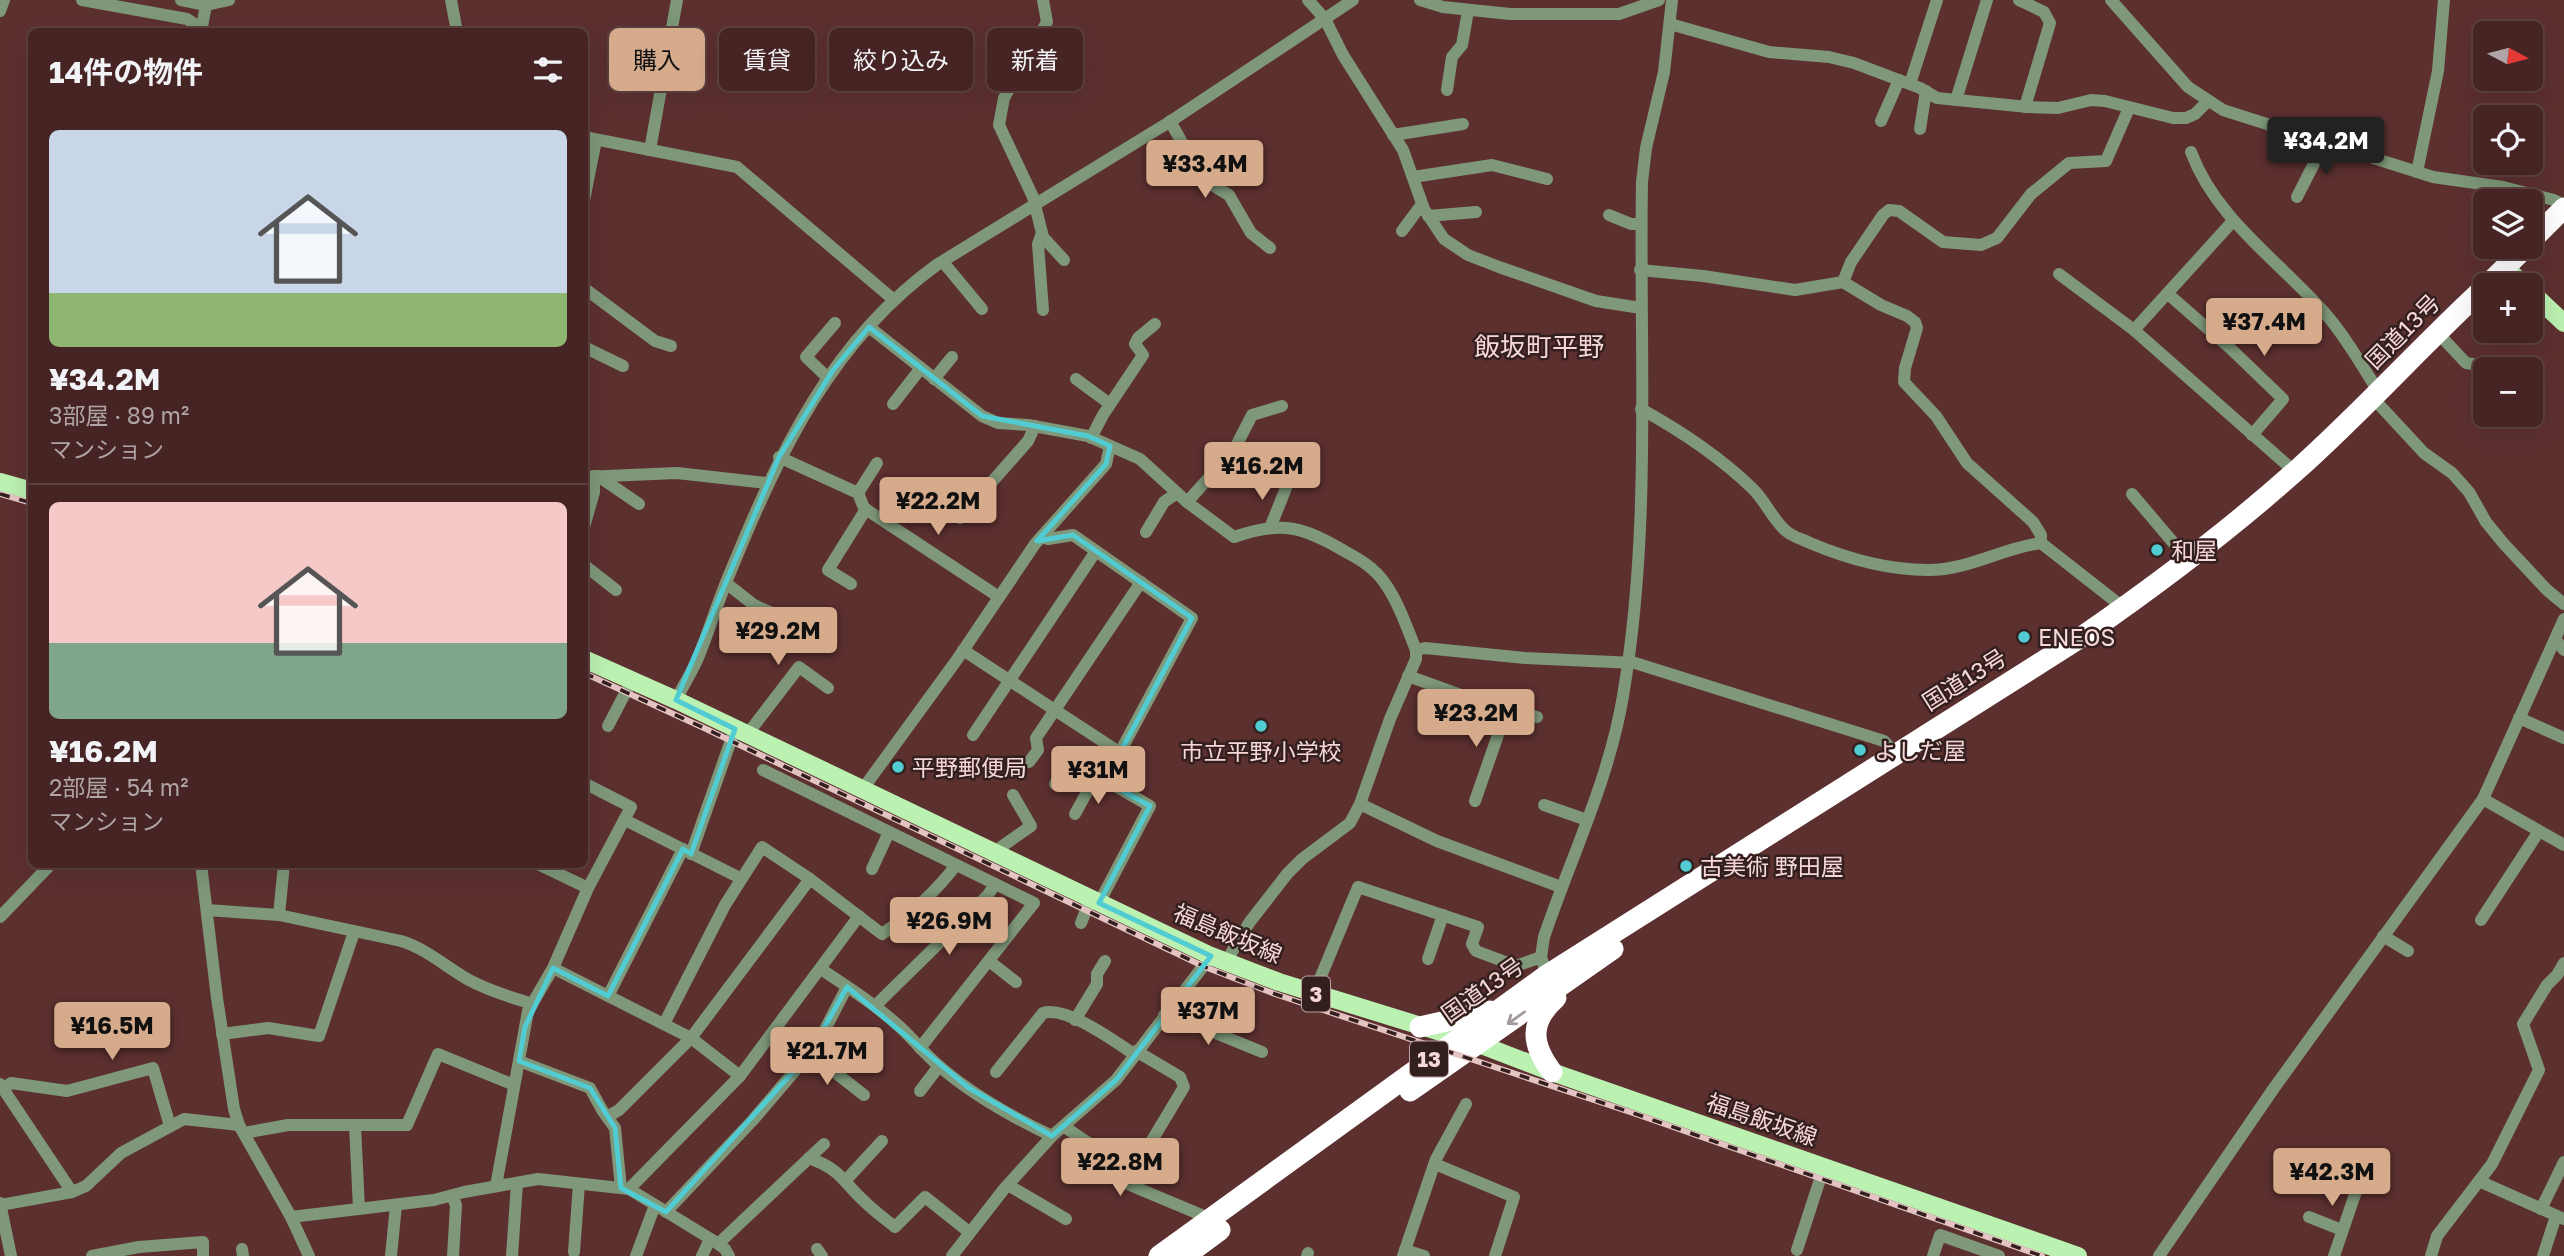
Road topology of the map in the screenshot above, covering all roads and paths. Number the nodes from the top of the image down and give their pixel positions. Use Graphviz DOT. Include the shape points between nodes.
graph roads {
  1 [pos="4,0"];
  2 [pos="82,0"];
  3 [pos="181,0"];
  4 [pos="229,0"];
  5 [pos="451,0"];
  6 [pos="677,0"];
  7 [pos="1043,0"];
  8 [pos="1308,0"];
  9 [pos="1353,0"];
  10 [pos="1420,0"];
  11 [pos="1659,0"];
  12 [pos="1672,0"];
  13 [pos="1937,0"];
  14 [pos="1987,0"];
  15 [pos="2019,0"];
  16 [pos="2111,0"];
  17 [pos="2444,0"];
  18 [pos="206,2"];
  19 [pos="0,11"];
  20 [pos="1468,11"];
  21 [pos="1325,19"];
  22 [pos="1670,24"];
  23 [pos="199,28"];
  24 [pos="203,28"];
  25 [pos="456,28"];
  26 [pos="1905,82"];
  27 [pos="1447,90"];
  28 [pos="1926,92"];
  29 [pos="1956,100"];
  30 [pos="2207,102"];
  31 [pos="2025,107"];
  32 [pos="2129,107"];
  33 [pos="1170,121"];
  34 [pos="1881,121"];
  35 [pos="1463,124"];
  36 [pos="1920,129"];
  37 [pos="1393,135"];
  38 [pos="590,139"];
  39 [pos="2325,142"];
  40 [pos="650,150"];
  41 [pos="2191,152"];
  42 [pos="588,159"];
  43 [pos="2417,172"];
  44 [pos="1413,177"];
  45 [pos="1547,178"];
  46 [pos="2297,197"];
  47 [pos="1035,205"];
  48 [pos="2564,206"];
  49 [pos="1425,210"];
  50 [pos="1476,212"];
  51 [pos="1609,215"];
  52 [pos="2233,221"];
  53 [pos="1641,224"];
  54 [pos="2543,228"];
  55 [pos="1402,231"];
  56 [pos="1042,233"];
  57 [pos="1270,248"];
  58 [pos="2515,259"];
  59 [pos="1065,260"];
  60 [pos="943,262"];
  61 [pos="2506,268"];
  62 [pos="1640,270"];
  63 [pos="2500,273"];
  64 [pos="2511,273"];
  65 [pos="2059,274"];
  66 [pos="1843,282"];
  67 [pos="588,291"];
  68 [pos="2168,294"];
  69 [pos="2473,298"];
  70 [pos="894,300"];
  71 [pos="2543,303"];
  72 [pos="1640,308"];
  73 [pos="982,309"];
  74 [pos="1043,310"];
  75 [pos="835,323"];
  76 [pos="2564,323"];
  77 [pos="1155,324"];
  78 [pos="869,327"];
  79 [pos="2134,330"];
  80 [pos="2437,332"];
  81 [pos="671,346"];
  82 [pos="588,349"];
  83 [pos="952,357"];
  84 [pos="2473,364"];
  85 [pos="623,366"];
  86 [pos="920,369"];
  87 [pos="828,378"];
  88 [pos="934,379"];
  89 [pos="1076,379"];
  90 [pos="2375,394"];
  91 [pos="893,404"];
  92 [pos="1110,404"];
  93 [pos="1282,406"];
  94 [pos="1641,409"];
  95 [pos="1035,426"];
  96 [pos="2252,435"];
  97 [pos="1091,438"];
  98 [pos="1110,446"];
  99 [pos="779,457"];
  100 [pos="877,463"];
  101 [pos="2295,472"];
  102 [pos="592,476"];
  103 [pos="0,482"];
  104 [pos="767,483"];
  105 [pos="1286,488"];
  106 [pos="28,490"];
  107 [pos="858,493"];
  108 [pos="2132,494"];
  109 [pos="1182,497"];
  110 [pos="639,504"];
  111 [pos="866,509"];
  112 [pos="588,513"];
  113 [pos="960,517"];
  114 [pos="1270,528"];
  115 [pos="1146,531"];
  116 [pos="1041,537"];
  117 [pos="2041,543"];
  118 [pos="1096,551"];
  119 [pos="2189,560"];
  120 [pos="588,568"];
  121 [pos="1141,582"];
  122 [pos="726,583"];
  123 [pos="851,584"];
  124 [pos="616,590"];
  125 [pos="999,597"];
  126 [pos="2564,604"];
  127 [pos="2124,608"];
  128 [pos="2564,619"];
  129 [pos="800,634"];
  130 [pos="2555,639"];
  131 [pos="964,650"];
  132 [pos="1416,650"];
  133 [pos="2564,650"];
  134 [pos="588,661"];
  135 [pos="1628,662"];
  136 [pos="1408,676"];
  137 [pos="632,680"];
  138 [pos="1010,680"];
  139 [pos="828,688"];
  140 [pos="676,700"];
  141 [pos="1056,709"];
  142 [pos="1507,709"];
  143 [pos="1537,718"];
  144 [pos="2519,718"];
  145 [pos="608,726"];
  146 [pos="740,732"];
  147 [pos="973,735"];
  148 [pos="2564,738"];
  149 [pos="1119,752"];
  150 [pos="1895,754"];
  151 [pos="1029,762"];
  152 [pos="763,770"];
  153 [pos="1098,782"];
  154 [pos="1055,784"];
  155 [pos="590,786"];
  156 [pos="862,790"];
  157 [pos="1013,795"];
  158 [pos="2483,799"];
  159 [pos="1475,801"];
  160 [pos="1360,804"];
  161 [pos="1544,805"];
  162 [pos="1075,814"];
  163 [pos="625,820"];
  164 [pos="1587,820"];
  165 [pos="2539,831"];
  166 [pos="889,832"];
  167 [pos="2564,845"];
  168 [pos="687,851"];
  169 [pos="994,852"];
  170 [pos="956,865"];
  171 [pos="47,868"];
  172 [pos="202,868"];
  173 [pos="284,868"];
  174 [pos="546,868"];
  175 [pos="872,869"];
  176 [pos="1708,875"];
  177 [pos="740,878"];
  178 [pos="810,879"];
  179 [pos="995,884"];
  180 [pos="1561,887"];
  181 [pos="588,888"];
  182 [pos="1095,900"];
  183 [pos="207,910"];
  184 [pos="1,915"];
  185 [pos="279,915"];
  186 [pos="1443,915"];
  187 [pos="859,916"];
  188 [pos="2481,920"];
  189 [pos="1081,923"];
  190 [pos="1640,931"];
  191 [pos="354,932"];
  192 [pos="2384,936"];
  193 [pos="2408,951"];
  194 [pos="1218,959"];
  195 [pos="1428,959"];
  196 [pos="989,961"];
  197 [pos="1105,961"];
  198 [pos="2564,963"];
  199 [pos="1544,966"];
  200 [pos="553,968"];
  201 [pos="821,969"];
  202 [pos="1016,982"];
  203 [pos="847,987"];
  204 [pos="1314,993"];
  205 [pos="608,996"];
  206 [pos="532,1004"];
  207 [pos="875,1006"];
  208 [pos="1502,1008"];
  209 [pos="1164,1015"];
  210 [pos="1075,1020"];
  211 [pos="664,1024"];
  212 [pos="1420,1027"];
  213 [pos="222,1034"];
  214 [pos="691,1038"];
  215 [pos="1469,1041"];
  216 [pos="920,1048"];
  217 [pos="1262,1052"];
  218 [pos="810,1053"];
  219 [pos="1135,1053"];
  220 [pos="519,1061"];
  221 [pos="939,1066"];
  222 [pos="996,1072"];
  223 [pos="1552,1072"];
  224 [pos="740,1076"];
  225 [pos="514,1086"];
  226 [pos="1,1087"];
  227 [pos="920,1091"];
  228 [pos="864,1095"];
  229 [pos="1466,1104"];
  230 [pos="607,1117"];
  231 [pos="355,1125"];
  232 [pos="170,1126"];
  233 [pos="1064,1126"];
  234 [pos="242,1129"];
  235 [pos="1052,1136"];
  236 [pos="882,1141"];
  237 [pos="1151,1142"];
  238 [pos="824,1144"];
  239 [pos="809,1158"];
  240 [pos="2564,1162"];
  241 [pos="1435,1164"];
  242 [pos="1824,1167"];
  243 [pos="2364,1168"];
  244 [pos="846,1180"];
  245 [pos="2479,1181"];
  246 [pos="517,1182"];
  247 [pos="579,1184"];
  248 [pos="1008,1185"];
  249 [pos="496,1186"];
  250 [pos="625,1189"];
  251 [pos="72,1192"];
  252 [pos="452,1196"];
  253 [pos="0,1204"];
  254 [pos="396,1205"];
  255 [pos="660,1208"];
  256 [pos="359,1209"];
  257 [pos="2541,1209"];
  258 [pos="291,1217"];
  259 [pos="2309,1217"];
  260 [pos="2560,1218"];
  261 [pos="1066,1219"];
  262 [pos="1211,1219"];
  263 [pos="2342,1230"];
  264 [pos="969,1232"];
  265 [pos="714,1241"];
  266 [pos="1797,1250"];
  267 [pos="574,1252"];
  268 [pos="1404,1253"];
  269 [pos="10,1256"];
  270 [pos="92,1256"];
  271 [pos="203,1256"];
  272 [pos="309,1256"];
  273 [pos="391,1256"];
  274 [pos="453,1256"];
  275 [pos="512,1256"];
  276 [pos="636,1256"];
  277 [pos="702,1256"];
  278 [pos="729,1256"];
  279 [pos="952,1256"];
  280 [pos="1159,1256"];
  281 [pos="1185,1256"];
  282 [pos="1424,1256"];
  283 [pos="1495,1256"];
  284 [pos="1933,1256"];
  285 [pos="1999,1256"];
  286 [pos="2078,1256"];
  287 [pos="2159,1256"];
  288 [pos="2334,1256"];
  289 [pos="2431,1256"];
  290 [pos="2543,1256"];
  1 -- 19 [label="street"];
  2 -- 23 [label="street" via="187,19"];
  3 -- 18 [label="street"];
  4 -- 18 [label="street"];
  5 -- 25 [label="street"];
  6 -- 40 [label="street"];
  7 -- 47 [label="street" via="1047,22 1004,98 999,125"];
  8 -- 21 [label="street"];
  9 -- 21 [label="street"];
  10 -- 20 [label="street"];
  11 -- 20 [label="street" via="1619,14"];
  12 -- 22 [label="street"];
  13 -- 26 [label="street"];
  14 -- 29 [label="street"];
  15 -- 31 [label="street" via="2044,12 2050,23"];
  16 -- 30 [label="street" via="2188,87"];
  17 -- 43 [label="street" via="2438,71"];
  18 -- 24 [label="street"];
  20 -- 27 [label="street" via="1462,45 1452,57"];
  21 -- 33 [label="street"];
  21 -- 37 [label="street"];
  22 -- 26 [label="street" via="1769,52 1829,57"];
  22 -- 53 [label="street" via="1646,148"];
  26 -- 28 [label="street"];
  26 -- 34 [label="street"];
  28 -- 29 [label="street"];
  28 -- 36 [label="street"];
  29 -- 31 [label="street"];
  30 -- 32 [label="street" via="2186,118"];
  30 -- 39 [label="street"];
  31 -- 32 [label="street" via="2091,100"];
  32 -- 66 [label="street" via="2106,160 2069,163 2031,194 1990,243 1939,240 1899,211 1889,210 1851,262"];
  33 -- 47 [label="street"];
  33 -- 57 [label="street" via="1198,167 1229,195 1251,233"];
  35 -- 37 [label="street"];
  37 -- 44 [label="street"];
  38 -- 40 [label="street"];
  38 -- 42 [label="street"];
  39 -- 43 [label="street"];
  39 -- 46 [label="street"];
  40 -- 70 [label="street" via="737,167"];
  41 -- 52 [label="street"];
  43 -- 48 [label="street" via="2503,187"];
  44 -- 45 [label="street" via="1492,165"];
  44 -- 49 [label="street"];
  47 -- 56 [label="street"];
  47 -- 60 [label="street"];
  48 -- 54 [label="highway"];
  49 -- 50 [label="street"];
  49 -- 55 [label="street"];
  49 -- 72 [label="street" via="1444,239 1468,255 1596,301"];
  51 -- 53 [label="street"];
  52 -- 68 [label="street"];
  52 -- 90 [label="street" via="2323,312 2351,348"];
  53 -- 62 [label="street"];
  56 -- 59 [label="street"];
  56 -- 74 [label="street" via="1038,244"];
  58 -- 61 [label="highway, 国道13号 / 13"];
  60 -- 70 [label="street"];
  60 -- 73 [label="street"];
  61 -- 63 [label="highway, 国道13号 / 13"];
  61 -- 64 [label="main road"];
  62 -- 66 [label="street" via="1795,290"];
  62 -- 72 [label="street"];
  65 -- 79 [label="street"];
  66 -- 117 [label="street" via="1915,322 1904,382 1936,416 1967,463 2034,523"];
  67 -- 81 [label="street" via="655,341"];
  68 -- 79 [label="street"];
  68 -- 96 [label="street" via="2283,399"];
  69 -- 80 [label="highway, 国道13号 / 13"];
  70 -- 78 [label="street"];
  71 -- 76 [label="main road"];
  72 -- 94 [label="street"];
  75 -- 87 [label="street" via="807,357"];
  77 -- 92 [label="street" via="1138,338 1135,344 1143,355"];
  78 -- 86 [label="street"];
  78 -- 87 [label="street"];
  79 -- 96 [label="street"];
  80 -- 84 [label="street" via="2466,363"];
  80 -- 90 [label="highway, 国道13号 / 13"];
  82 -- 85 [label="street"];
  83 -- 88 [label="street"];
  86 -- 88 [label="street"];
  86 -- 91 [label="street"];
  87 -- 99 [label="street"];
  88 -- 95 [label="street" via="990,420"];
  89 -- 92 [label="street"];
  90 -- 101 [label="highway, 国道13号 / 13"];
  90 -- 126 [label="street" via="2424,453 2469,492 2504,544"];
  92 -- 97 [label="street"];
  93 -- 109 [label="street" via="1252,415 1234,450"];
  94 -- 117 [label="street" via="1729,468 1789,533 1856,560 1930,570 1965,566 2025,544"];
  94 -- 135 [label="street" via="1639,564"];
  95 -- 97 [label="street"];
  95 -- 113 [label="street" via="1028,441"];
  96 -- 101 [label="street"];
  97 -- 98 [label="street"];
  98 -- 109 [label="street" via="1140,459"];
  98 -- 116 [label="street" via="1106,464"];
  99 -- 104 [label="street"];
  99 -- 107 [label="street"];
  100 -- 107 [label="street"];
  101 -- 119 [label="highway, 国道13号 / 13"];
  102 -- 104 [label="street" via="677,473"];
  102 -- 110 [label="street"];
  102 -- 112 [label="street" via="594,492"];
  103 -- 106 [label="main road"];
  104 -- 122 [label="street"];
  105 -- 114 [label="street"];
  107 -- 111 [label="street"];
  108 -- 119 [label="street"];
  109 -- 114 [label="street" via="1234,537"];
  109 -- 115 [label="street" via="1164,502"];
  111 -- 123 [label="street" via="828,570"];
  111 -- 125 [label="street"];
  114 -- 132 [label="street" via="1303,530 1373,569 1385,584"];
  116 -- 118 [label="street" via="1073,536"];
  116 -- 125 [label="street"];
  117 -- 127 [label="street"];
  118 -- 121 [label="street"];
  118 -- 138 [label="street"];
  119 -- 127 [label="highway, 国道13号 / 13"];
  120 -- 124 [label="street"];
  121 -- 141 [label="street"];
  121 -- 149 [label="street" via="1192,618"];
  122 -- 129 [label="street"];
  122 -- 140 [label="street" via="697,660"];
  125 -- 131 [label="street"];
  127 -- 150 [label="highway, 国道13号 / 13"];
  128 -- 130 [label="street"];
  130 -- 133 [label="street"];
  130 -- 144 [label="street"];
  131 -- 138 [label="street"];
  131 -- 156 [label="street"];
  132 -- 135 [label="street"];
  132 -- 136 [label="street"];
  134 -- 137 [label="main road, 福島飯坂線 / 3"];
  135 -- 150 [label="street" via="1884,741"];
  135 -- 164 [label="street" via="1611,752"];
  136 -- 142 [label="street"];
  136 -- 160 [label="street"];
  137 -- 140 [label="main road, 福島飯坂線 / 3"];
  137 -- 145 [label="street"];
  138 -- 141 [label="street"];
  138 -- 147 [label="street"];
  139 -- 146 [label="street" via="799,667"];
  140 -- 146 [label="main road, 福島飯坂線 / 3"];
  141 -- 149 [label="street"];
  141 -- 151 [label="street" via="1036,738 1038,750"];
  142 -- 143 [label="street"];
  142 -- 159 [label="street"];
  144 -- 148 [label="street"];
  144 -- 158 [label="street"];
  146 -- 156 [label="main road, 福島飯坂線 / 3"];
  146 -- 168 [label="street"];
  149 -- 153 [label="street"];
  150 -- 176 [label="highway, 国道13号 / 13"];
  152 -- 166 [label="street"];
  153 -- 154 [label="street" via="1069,760"];
  153 -- 162 [label="street"];
  153 -- 182 [label="street" via="1150,806"];
  155 -- 163 [label="street" via="631,807"];
  156 -- 169 [label="main road, 福島飯坂線 / 3"];
  157 -- 169 [label="street" via="1031,825"];
  158 -- 165 [label="street"];
  158 -- 192 [label="street"];
  160 -- 180 [label="street" via="1437,842"];
  160 -- 194 [label="street" via="1350,823 1287,874"];
  161 -- 164 [label="street"];
  163 -- 168 [label="street"];
  163 -- 181 [label="street"];
  164 -- 180 [label="street"];
  165 -- 167 [label="street"];
  165 -- 188 [label="street"];
  166 -- 170 [label="street"];
  166 -- 175 [label="street"];
  168 -- 177 [label="street"];
  168 -- 205 [label="street"];
  169 -- 182 [label="main road, 福島飯坂線 / 3"];
  170 -- 179 [label="street"];
  170 -- 187 [label="street" via="915,911 882,933"];
  171 -- 184 [label="street"];
  172 -- 183 [label="street"];
  173 -- 185 [label="street"];
  174 -- 181 [label="street"];
  176 -- 190 [label="highway, 国道13号 / 13"];
  176 -- 199 [label="highway, 国道13号 / 13"];
  177 -- 178 [label="street" via="762,847"];
  177 -- 211 [label="street"];
  178 -- 187 [label="street"];
  178 -- 214 [label="street"];
  179 -- 196 [label="street" via="1034,903"];
  179 -- 207 [label="street"];
  180 -- 199 [label="street" via="1544,937"];
  181 -- 200 [label="street"];
  182 -- 189 [label="street"];
  182 -- 194 [label="main road, 福島飯坂線 / 3"];
  183 -- 185 [label="street"];
  183 -- 213 [label="street"];
  185 -- 191 [label="street"];
  186 -- 195 [label="street"];
  186 -- 199 [label="street" via="1478,926 1472,944 1476,951 1516,966"];
  186 -- 204 [label="street" via="1358,887"];
  187 -- 201 [label="street"];
  190 -- 215 [label="highway, 国道13号 / 13, one-way"];
  190 -- 223 [label="highway" via="1541,1015 1537,1047"];
  191 -- 206 [label="street" via="417,946 486,989"];
  191 -- 213 [label="street" via="319,1036 268,1028"];
  192 -- 193 [label="street"];
  192 -- 287 [label="street"];
  194 -- 204 [label="main road, 福島飯坂線 / 3"];
  194 -- 209 [label="street" via="1205,967"];
  196 -- 202 [label="street"];
  196 -- 216 [label="street"];
  197 -- 210 [label="street"];
  198 -- 245 [label="street" via="2523,1024 2539,1070"];
  199 -- 208 [label="highway, 国道13号 / 13"];
  200 -- 205 [label="street"];
  200 -- 206 [label="street"];
  201 -- 203 [label="street"];
  201 -- 224 [label="street"];
  203 -- 207 [label="street"];
  203 -- 218 [label="street"];
  204 -- 212 [label="main road, 福島飯坂線 / 3"];
  205 -- 211 [label="street"];
  206 -- 220 [label="street"];
  207 -- 216 [label="street"];
  208 -- 212 [label="highway"];
  208 -- 215 [label="highway, 国道13号 / 13"];
  209 -- 217 [label="street"];
  209 -- 219 [label="street"];
  210 -- 219 [label="street"];
  210 -- 222 [label="street" via="1052,1010 1043,1013"];
  211 -- 214 [label="street"];
  212 -- 215 [label="main road, 福島飯坂線 / 3"];
  213 -- 234 [label="street" via="234,1109"];
  214 -- 224 [label="street"];
  214 -- 230 [label="street"];
  215 -- 223 [label="main road, 福島飯坂線 / 3"];
  215 -- 262 [label="highway, 国道13号 / 13"];
  215 -- 281 [label="highway, 国道13号 / 13" via="1459,1055"];
  216 -- 221 [label="street"];
  218 -- 228 [label="street"];
  218 -- 255 [label="street" via="753,1120"];
  219 -- 233 [label="street" via="1116,1080"];
  219 -- 237 [label="street" via="1180,1077 1184,1087"];
  220 -- 225 [label="street"];
  220 -- 230 [label="street" via="590,1088"];
  221 -- 227 [label="street"];
  221 -- 235 [label="street" via="1008,1115"];
  223 -- 242 [label="main road, 福島飯坂線 / 3"];
  224 -- 250 [label="street"];
  225 -- 231 [label="street" via="438,1054 407,1125"];
  225 -- 249 [label="street"];
  226 -- 232 [label="street" via="12,1083 67,1091 153,1068"];
  226 -- 251 [label="street"];
  229 -- 241 [label="street"];
  230 -- 250 [label="street" via="617,1135"];
  231 -- 234 [label="street"];
  231 -- 256 [label="street"];
  232 -- 234 [label="street" via="184,1119"];
  232 -- 251 [label="street" via="121,1153 86,1186"];
  233 -- 235 [label="street"];
  233 -- 262 [label="street" via="1109,1156 1130,1185"];
  234 -- 258 [label="street"];
  235 -- 248 [label="street"];
  236 -- 244 [label="street"];
  238 -- 239 [label="street"];
  239 -- 244 [label="street" via="830,1166"];
  239 -- 265 [label="street"];
  240 -- 257 [label="street"];
  241 -- 268 [label="street"];
  241 -- 283 [label="street" via="1514,1197"];
  242 -- 266 [label="street"];
  242 -- 286 [label="main road, 福島飯坂線 / 3"];
  243 -- 263 [label="street"];
  244 -- 264 [label="street" via="895,1227 925,1197"];
  245 -- 257 [label="street"];
  245 -- 289 [label="street" via="2437,1236"];
  246 -- 247 [label="street" via="538,1179"];
  246 -- 249 [label="street"];
  246 -- 275 [label="street"];
  247 -- 250 [label="street"];
  247 -- 267 [label="street"];
  248 -- 261 [label="street"];
  248 -- 264 [label="street"];
  249 -- 252 [label="street"];
  250 -- 255 [label="street"];
  251 -- 253 [label="street"];
  252 -- 254 [label="street"];
  252 -- 274 [label="street" via="456,1205"];
  253 -- 269 [label="street"];
  254 -- 256 [label="street"];
  254 -- 273 [label="street"];
  255 -- 265 [label="street"];
  255 -- 276 [label="street"];
  256 -- 258 [label="street"];
  257 -- 260 [label="street"];
  258 -- 272 [label="street"];
  259 -- 263 [label="street"];
  260 -- 290 [label="street"];
  262 -- 280 [label="highway, 国道13号 / 13"];
  263 -- 288 [label="street"];
  264 -- 279 [label="street"];
  265 -- 277 [label="street"];
  265 -- 278 [label="street"];
  268 -- 282 [label="street"];
  270 -- 271 [label="street" via="203,1242"];
  284 -- 285 [label="street" via="1940,1235"];
}
